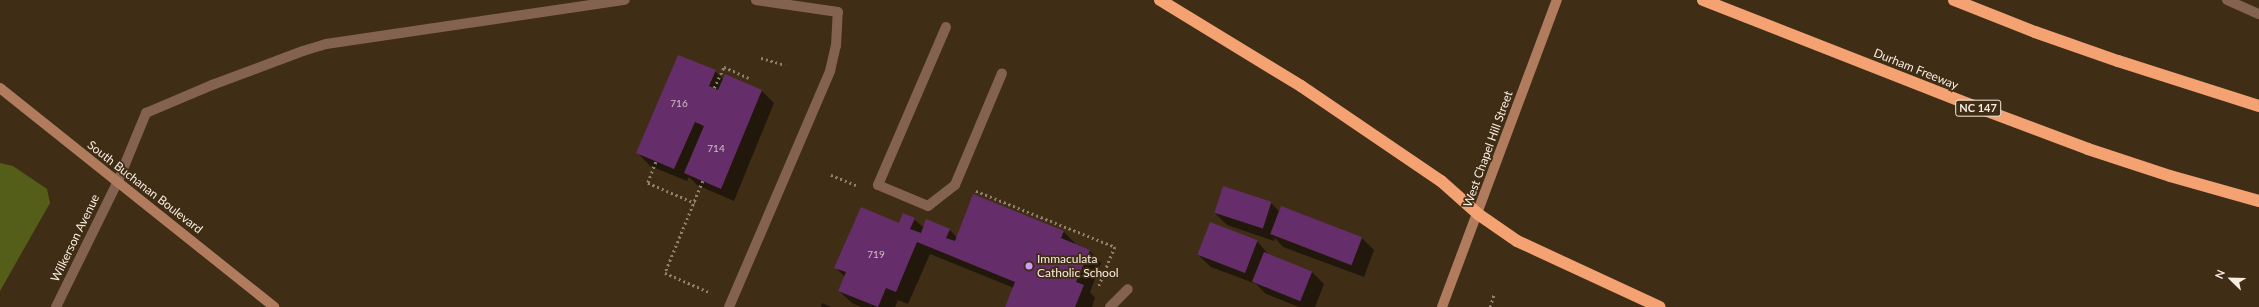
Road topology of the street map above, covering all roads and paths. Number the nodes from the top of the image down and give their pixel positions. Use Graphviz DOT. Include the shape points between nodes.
graph roads {
  1 [pos="625,0"];
  2 [pos="756,0"];
  3 [pos="1160,0"];
  4 [pos="1557,0"];
  5 [pos="1703,0"];
  6 [pos="1954,0"];
  7 [pos="2230,1"];
  8 [pos="2259,14"];
  9 [pos="946,27"];
  10 [pos="761,58"];
  11 [pos="785,65"];
  12 [pos="1002,72"];
  13 [pos="749,78"];
  14 [pos="0,88"];
  15 [pos="714,88"];
  16 [pos="2259,106"];
  17 [pos="656,162"];
  18 [pos="831,175"];
  19 [pos="118,181"];
  20 [pos="703,181"];
  21 [pos="860,187"];
  22 [pos="973,189"];
  23 [pos="2259,200"];
  24 [pos="695,203"];
  25 [pos="1478,214"];
  26 [pos="1098,287"];
  27 [pos="1128,289"];
  28 [pos="1494,294"];
  29 [pos="716,295"];
  30 [pos="56,307"];
  31 [pos="274,307"];
  32 [pos="729,307"];
  33 [pos="1110,307"];
  34 [pos="1442,307"];
  35 [pos="1490,307"];
  36 [pos="1660,307"];
  1 -- 19 [label="street, Wilkerson Avenue" via="326,44 303,51 212,85 146,114"];
  2 -- 32 [label="street" via="838,12 836,46 830,71"];
  3 -- 25 [label="highway" via="1301,86 1441,181"];
  4 -- 25 [label="street, West Chapel Hill Street"];
  5 -- 23 [label="highway, Durham Freeway / NC 147" via="2088,149 2170,176"];
  6 -- 16 [label="highway" via="2118,61"];
  7 -- 8 [label="street"];
  9 -- 12 [label="street" via="878,185 928,206 955,184"];
  10 -- 11 [label="path"];
  13 -- 15 [label="path" via="724,67"];
  14 -- 19 [label="street, South Buchanan Boulevard"];
  17 -- 24 [label="path" via="648,183"];
  18 -- 21 [label="path"];
  19 -- 30 [label="street, Wilkerson Avenue"];
  19 -- 31 [label="street, South Buchanan Boulevard"];
  20 -- 24 [label="path"];
  22 -- 26 [label="path" via="1115,247"];
  24 -- 29 [label="path" via="665,273"];
  25 -- 34 [label="street, West Chapel Hill Street"];
  25 -- 36 [label="highway" via="1517,241"];
  27 -- 33 [label="street"];
  28 -- 35 [label="path"];
}
